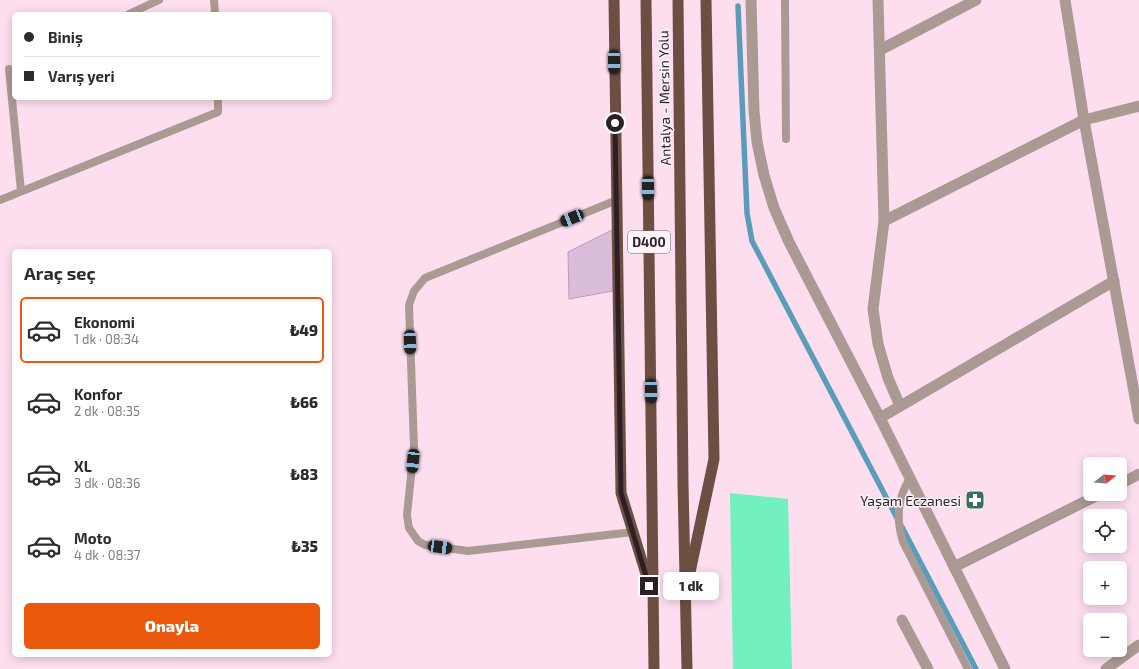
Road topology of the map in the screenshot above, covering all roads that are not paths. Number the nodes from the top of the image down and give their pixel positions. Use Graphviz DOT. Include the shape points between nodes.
graph roads {
  1 [pos="159,0"];
  2 [pos="214,0"];
  3 [pos="614,0"];
  4 [pos="646,0"];
  5 [pos="678,0"];
  6 [pos="706,0"];
  7 [pos="751,0"];
  8 [pos="785,0"];
  9 [pos="878,0"];
  10 [pos="976,0"];
  11 [pos="1065,0"];
  12 [pos="133,12"];
  13 [pos="215,12"];
  14 [pos="880,50"];
  15 [pos="12,68"];
  16 [pos="0,69"];
  17 [pos="14,100"];
  18 [pos="218,100"];
  19 [pos="1139,106"];
  20 [pos="1084,120"];
  21 [pos="786,139"];
  22 [pos="21,191"];
  23 [pos="0,200"];
  24 [pos="617,200"];
  25 [pos="884,221"];
  26 [pos="1114,281"];
  27 [pos="900,406"];
  28 [pos="880,418"];
  29 [pos="1139,419"];
  30 [pos="1139,474"];
  31 [pos="910,478"];
  32 [pos="1127,480"];
  33 [pos="1086,501"];
  34 [pos="633,532"];
  35 [pos="954,567"];
  36 [pos="685,597"];
  37 [pos="653,599"];
  38 [pos="902,620"];
  39 [pos="1139,645"];
  40 [pos="654,669"];
  41 [pos="687,669"];
  42 [pos="928,669"];
  43 [pos="968,669"];
  44 [pos="1005,669"];
  45 [pos="1106,669"];
  1 -- 12 [label="lane"];
  2 -- 13 [label="lane"];
  3 -- 24 [label="highway"];
  4 -- 37 [label="highway, Antalya - Mersin Yolu / D400"];
  5 -- 36 [label="highway, Antalya - Mersin Yolu / D400"];
  6 -- 36 [label="highway" via="714,459"];
  7 -- 28 [label="street" via="757,142 774,208 788,242"];
  8 -- 21 [label="lane"];
  9 -- 14 [label="street"];
  10 -- 14 [label="street"];
  11 -- 20 [label="street"];
  14 -- 25 [label="street"];
  15 -- 16 [label="lane"];
  17 -- 22 [label="lane"];
  18 -- 22 [label="lane" via="218,112"];
  19 -- 20 [label="street"];
  20 -- 25 [label="street"];
  20 -- 26 [label="street"];
  22 -- 23 [label="lane"];
  24 -- 34 [label="highway" via="621,493"];
  24 -- 34 [label="lane" via="425,278 414,291 409,305 414,447 407,515 412,534 425,545 468,551"];
  25 -- 27 [label="street" via="873,309 878,344"];
  26 -- 27 [label="street"];
  26 -- 29 [label="street"];
  27 -- 28 [label="street"];
  28 -- 31 [label="street"];
  30 -- 32 [label="street"];
  31 -- 35 [label="street"];
  31 -- 43 [label="lane" via="901,494 899,530"];
  33 -- 35 [label="street"];
  34 -- 37 [label="highway"];
  35 -- 44 [label="street"];
  36 -- 41 [label="highway, D400"];
  37 -- 40 [label="highway, D400"];
  38 -- 42 [label="street"];
  39 -- 45 [label="street"];
}
